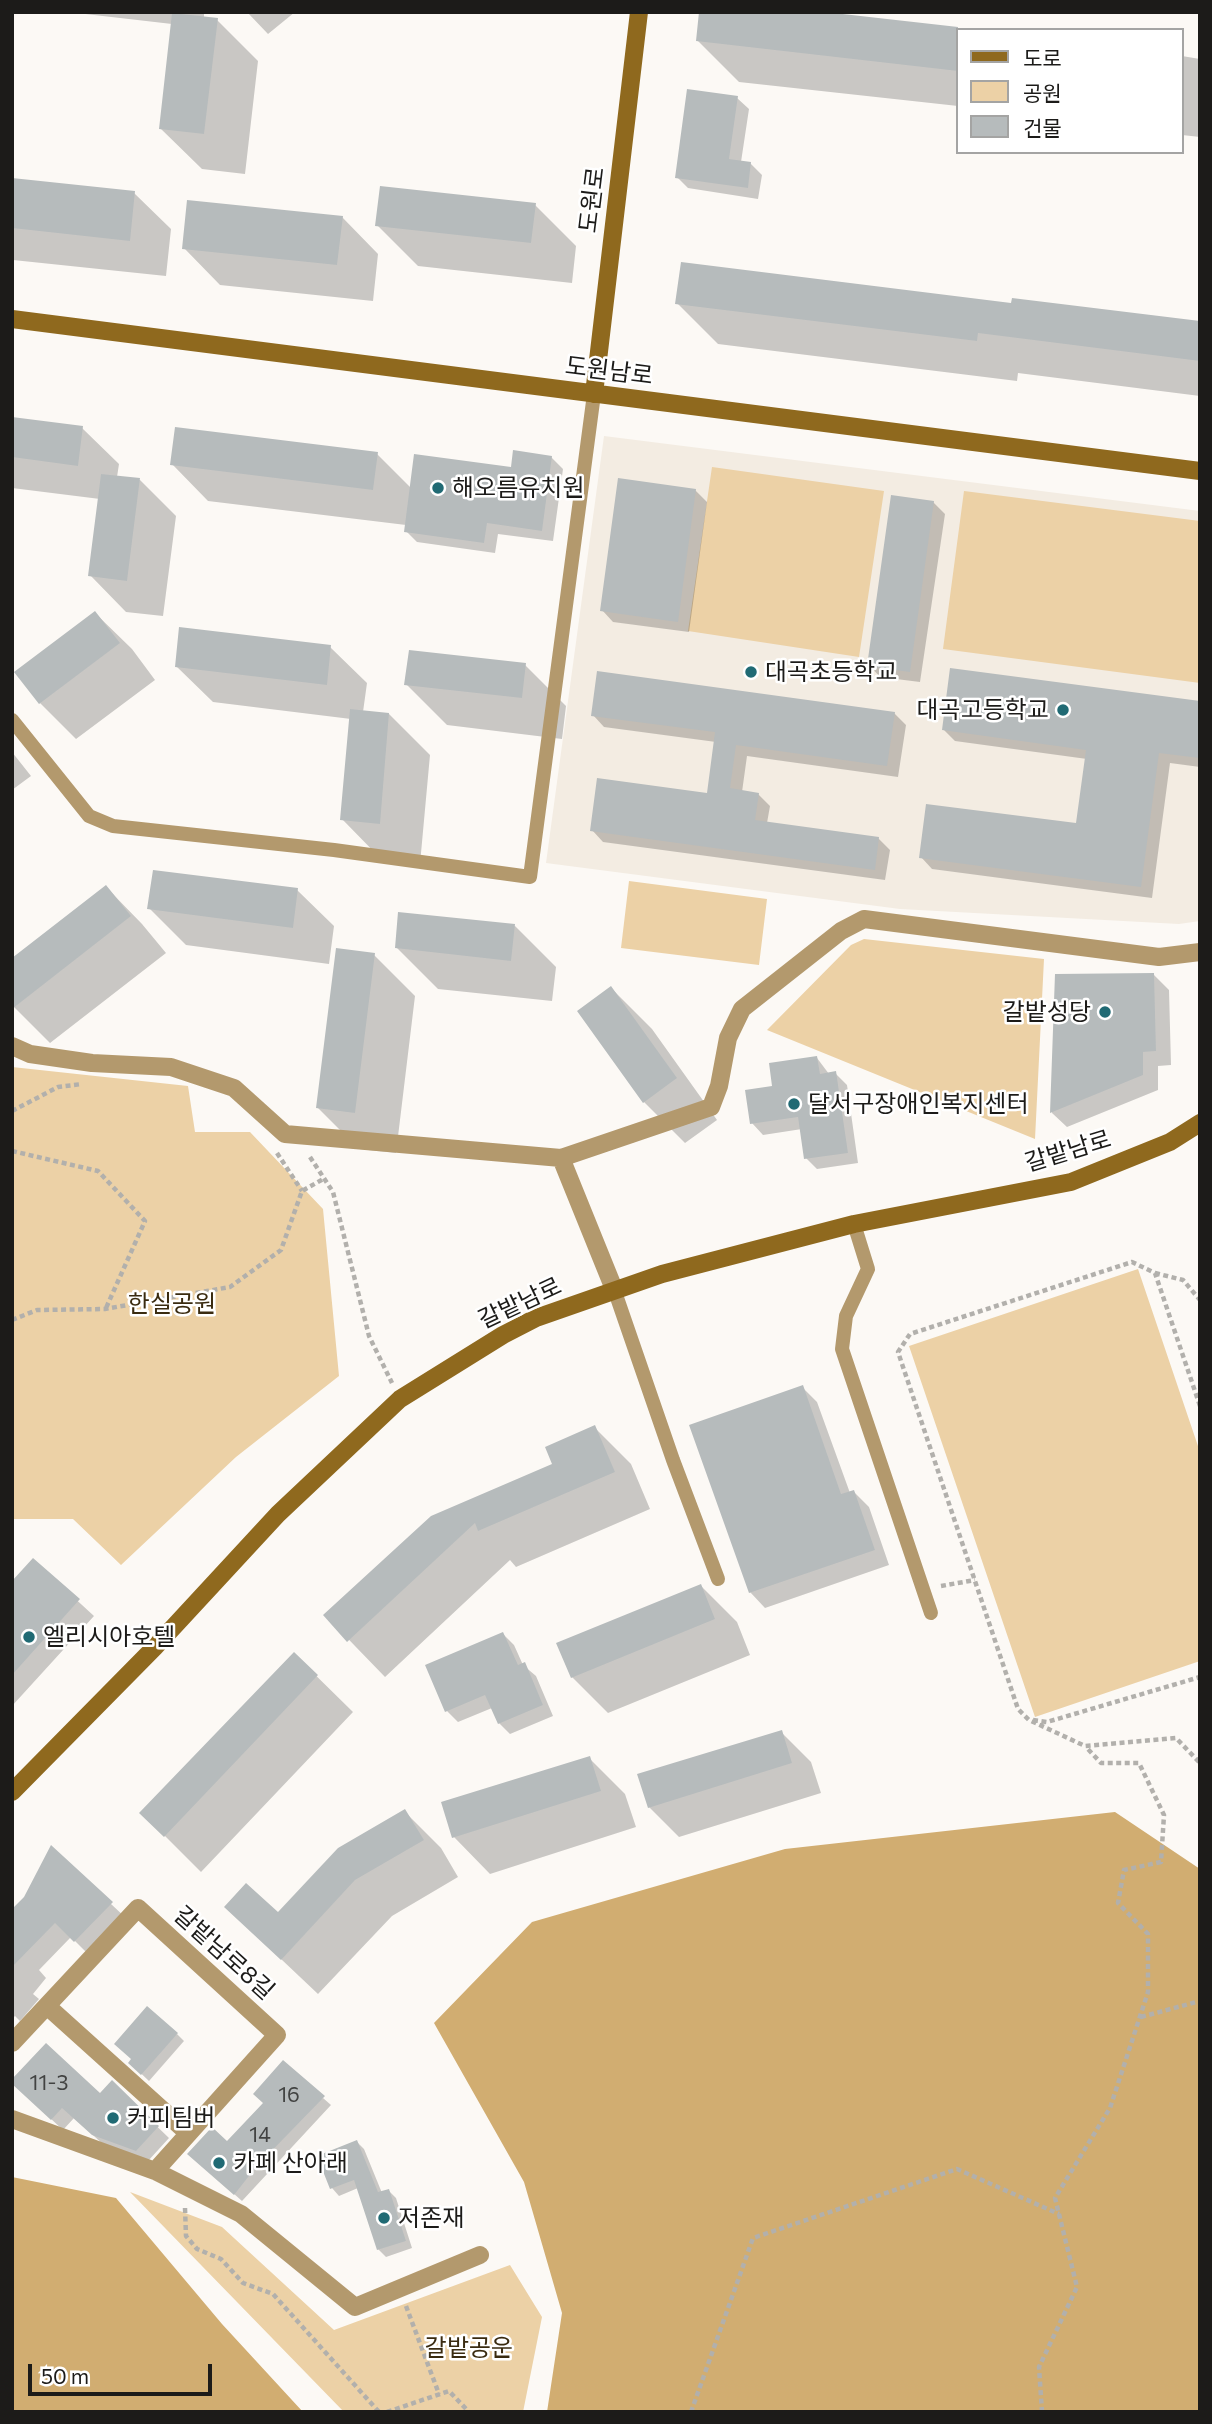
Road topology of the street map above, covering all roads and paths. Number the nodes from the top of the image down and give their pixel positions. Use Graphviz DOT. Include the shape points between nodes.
graph roads {
  1 [pos="639,12"];
  2 [pos="12,318"];
  3 [pos="594,394"];
  4 [pos="1200,471"];
  5 [pos="12,720"];
  6 [pos="1200,952"];
  7 [pos="12,1046"];
  8 [pos="95,1083"];
  9 [pos="12,1111"];
  10 [pos="1200,1122"];
  11 [pos="293,1134"];
  12 [pos="275,1149"];
  13 [pos="12,1151"];
  14 [pos="561,1158"];
  15 [pos="325,1178"];
  16 [pos="302,1191"];
  17 [pos="854,1224"];
  18 [pos="1155,1273"];
  19 [pos="614,1289"];
  20 [pos="1200,1300"];
  21 [pos="105,1309"];
  22 [pos="12,1320"];
  23 [pos="400,1399"];
  24 [pos="1200,1406"];
  25 [pos="719,1579"];
  26 [pos="975,1580"];
  27 [pos="954,1583"];
  28 [pos="931,1613"];
  29 [pos="1200,1677"];
  30 [pos="1029,1720"];
  31 [pos="1085,1746"];
  32 [pos="1200,1763"];
  33 [pos="12,1792"];
  34 [pos="1200,2001"];
  35 [pos="47,2006"];
  36 [pos="1140,2017"];
  37 [pos="12,2043"];
  38 [pos="12,2119"];
  39 [pos="188,2133"];
  40 [pos="155,2171"];
  41 [pos="183,2183"];
  42 [pos="1059,2214"];
  43 [pos="480,2255"];
  44 [pos="400,2289"];
  45 [pos="439,2394"];
  46 [pos="379,2412"];
  47 [pos="387,2412"];
  48 [pos="469,2412"];
  49 [pos="691,2412"];
  50 [pos="1042,2412"];
  1 -- 3 [label="street, 도원로"];
  2 -- 3 [label="street, 도원남로"];
  3 -- 4 [label="street, 도원남로"];
  3 -- 5 [label="lane" via="530,877 113,826 89,816"];
  6 -- 14 [label="street" via="1158,957 864,919 841,931 742,1009 728,1038 711,1107"];
  7 -- 11 [label="street" via="30,1054 92,1063 171,1067 234,1088 285,1133"];
  8 -- 9 [label="path" via="58,1087"];
  10 -- 17 [label="street, 갈밭남로" via="1170,1142 1071,1182"];
  11 -- 14 [label="street"];
  11 -- 15 [label="path"];
  12 -- 16 [label="path"];
  13 -- 21 [label="path" via="98,1171 145,1221"];
  14 -- 19 [label="street"];
  15 -- 16 [label="path"];
  15 -- 23 [label="path" via="345,1235 369,1336"];
  16 -- 21 [label="path" via="281,1250 230,1287"];
  17 -- 19 [label="street, 갈밭남로"];
  17 -- 28 [label="lane" via="868,1269 846,1316 842,1349"];
  18 -- 20 [label="path" via="1183,1280"];
  18 -- 24 [label="path"];
  18 -- 26 [label="path" via="1132,1262 910,1334 898,1352"];
  19 -- 23 [label="street, 갈밭남로" via="536,1318"];
  19 -- 25 [label="lane"];
  21 -- 22 [label="path" via="37,1310"];
  23 -- 33 [label="street, 갈밭남로" via="278,1514"];
  26 -- 27 [label="path"];
  26 -- 30 [label="path" via="1018,1709"];
  29 -- 30 [label="path" via="1047,1722"];
  30 -- 31 [label="path"];
  31 -- 32 [label="path" via="1176,1738"];
  31 -- 36 [label="path" via="1101,1763 1139,1763 1164,1815 1161,1862 1124,1870 1118,1903 1148,1934 1148,1992"];
  34 -- 36 [label="path"];
  35 -- 37 [label="street, 갈밭남로8길"];
  35 -- 39 [label="street"];
  35 -- 39 [label="street, 갈밭남로8길" via="138,1908 277,2035"];
  36 -- 42 [label="path" via="1110,2108 1055,2198"];
  38 -- 40 [label="street"];
  39 -- 40 [label="street, 갈밭남로8길"];
  40 -- 41 [label="street"];
  41 -- 44 [label="street" via="241,2214 355,2307"];
  41 -- 46 [label="path" via="186,2236 197,2249 222,2259 243,2283 273,2294"];
  42 -- 49 [label="path" via="957,2169 752,2238"];
  42 -- 50 [label="path" via="1077,2287 1039,2367"];
  43 -- 44 [label="street"];
  44 -- 45 [label="path"];
  45 -- 47 [label="path"];
  45 -- 48 [label="path" via="449,2390"];
}
